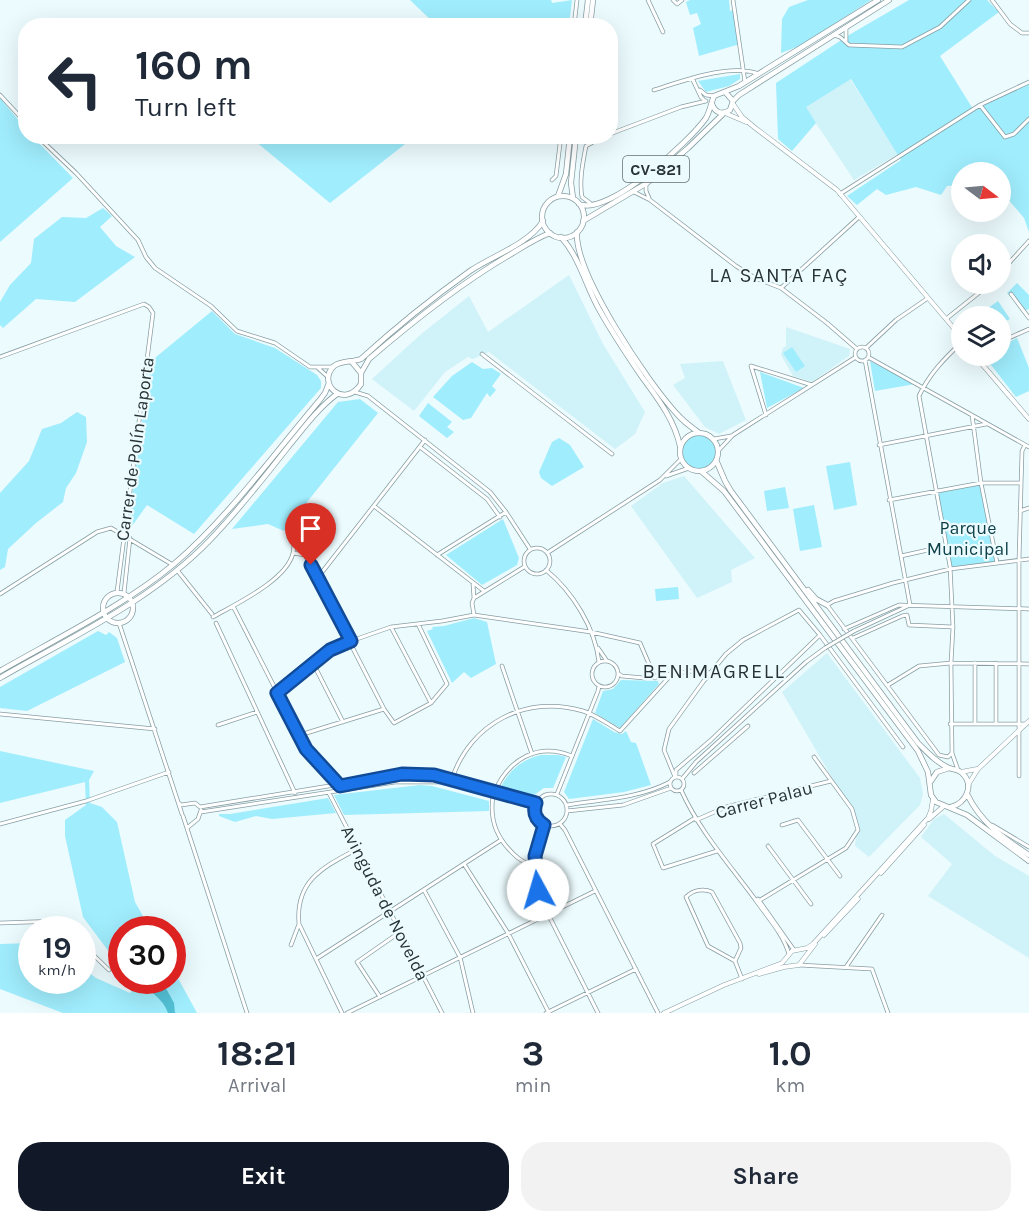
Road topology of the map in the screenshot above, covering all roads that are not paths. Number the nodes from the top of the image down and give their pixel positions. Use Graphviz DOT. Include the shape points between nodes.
graph roads {
  1 [pos="577,0"];
  2 [pos="648,0"];
  3 [pos="673,0"];
  4 [pos="682,0"];
  5 [pos="733,0"];
  6 [pos="878,0"];
  7 [pos="889,0"];
  8 [pos="969,0"];
  9 [pos="992,0"];
  10 [pos="592,1"];
  11 [pos="575,18"];
  12 [pos="587,18"];
  13 [pos="591,18"];
  14 [pos="846,27"];
  15 [pos="663,32"];
  16 [pos="1029,33"];
  17 [pos="833,35"];
  18 [pos="846,41"];
  19 [pos="744,69"];
  20 [pos="759,74"];
  21 [pos="691,78"];
  22 [pos="745,82"];
  23 [pos="1029,82"];
  24 [pos="698,89"];
  25 [pos="654,90"];
  26 [pos="726,93"];
  27 [pos="0,95"];
  28 [pos="713,100"];
  29 [pos="706,101"];
  30 [pos="733,103"];
  31 [pos="980,105"];
  32 [pos="724,113"];
  33 [pos="18,114"];
  34 [pos="1029,119"];
  35 [pos="754,127"];
  36 [pos="618,131"];
  37 [pos="45,144"];
  38 [pos="560,144"];
  39 [pos="569,144"];
  40 [pos="575,144"];
  41 [pos="590,144"];
  42 [pos="552,180"];
  43 [pos="647,183"];
  44 [pos="634,191"];
  45 [pos="840,194"];
  46 [pos="558,196"];
  47 [pos="573,198"];
  48 [pos="650,200"];
  49 [pos="598,203"];
  50 [pos="579,204"];
  51 [pos="859,217"];
  52 [pos="543,221"];
  53 [pos="583,221"];
  54 [pos="577,232"];
  55 [pos="550,233"];
  56 [pos="561,237"];
  57 [pos="1029,241"];
  58 [pos="1011,261"];
  59 [pos="781,288"];
  60 [pos="977,294"];
  61 [pos="1011,294"];
  62 [pos="928,298"];
  63 [pos="1029,318"];
  64 [pos="946,319"];
  65 [pos="951,326"];
  66 [pos="1029,329"];
  67 [pos="1011,337"];
  68 [pos="866,348"];
  69 [pos="857,349"];
  70 [pos="951,352"];
  71 [pos="482,354"];
  72 [pos="0,357"];
  73 [pos="856,357"];
  74 [pos="866,358"];
  75 [pos="352,362"];
  76 [pos="984,366"];
  77 [pos="333,367"];
  78 [pos="318,368"];
  79 [pos="361,373"];
  80 [pos="328,380"];
  81 [pos="361,384"];
  82 [pos="813,385"];
  83 [pos="923,386"];
  84 [pos="355,393"];
  85 [pos="337,394"];
  86 [pos="368,396"];
  87 [pos="972,414"];
  88 [pos="766,415"];
  89 [pos="1029,419"];
  90 [pos="988,424"];
  91 [pos="974,427"];
  92 [pos="698,432"];
  93 [pos="733,435"];
  94 [pos="927,436"];
  95 [pos="714,439"];
  96 [pos="425,440"];
  97 [pos="879,445"];
  98 [pos="1028,445"];
  99 [pos="680,446"];
  100 [pos="420,447"];
  101 [pos="718,451"];
  102 [pos="612,454"];
  103 [pos="681,459"];
  104 [pos="716,460"];
  105 [pos="689,468"];
  106 [pos="701,471"];
  107 [pos="664,477"];
  108 [pos="981,483"];
  109 [pos="1021,483"];
  110 [pos="937,491"];
  111 [pos="889,500"];
  112 [pos="374,506"];
  113 [pos="1029,508"];
  114 [pos="1020,511"];
  115 [pos="506,512"];
  116 [pos="500,517"];
  117 [pos="294,524"];
  118 [pos="124,535"];
  119 [pos="130,538"];
  120 [pos="946,546"];
  121 [pos="530,549"];
  122 [pos="292,553"];
  123 [pos="547,553"];
  124 [pos="437,555"];
  125 [pos="901,556"];
  126 [pos="1029,559"];
  127 [pos="1019,561"];
  128 [pos="997,563"];
  129 [pos="173,565"];
  130 [pos="525,567"];
  131 [pos="788,567"];
  132 [pos="177,570"];
  133 [pos="546,570"];
  134 [pos="950,570"];
  135 [pos="317,576"];
  136 [pos="905,580"];
  137 [pos="472,582"];
  138 [pos="484,591"];
  139 [pos="117,592"];
  140 [pos="0,594"];
  141 [pos="126,594"];
  142 [pos="474,598"];
  143 [pos="132,602"];
  144 [pos="827,605"];
  145 [pos="233,606"];
  146 [pos="910,606"];
  147 [pos="951,607"];
  148 [pos="1020,609"];
  149 [pos="1029,609"];
  150 [pos="103,612"];
  151 [pos="474,615"];
  152 [pos="106,617"];
  153 [pos="119,623"];
  154 [pos="216,623"];
  155 [pos="418,624"];
  156 [pos="391,627"];
  157 [pos="953,627"];
  158 [pos="843,628"];
  159 [pos="591,632"];
  160 [pos="820,635"];
  161 [pos="853,639"];
  162 [pos="351,641"];
  163 [pos="597,647"];
  164 [pos="608,661"];
  165 [pos="599,662"];
  166 [pos="313,663"];
  167 [pos="951,663"];
  168 [pos="975,663"];
  169 [pos="996,663"];
  170 [pos="1018,664"];
  171 [pos="1029,664"];
  172 [pos="502,666"];
  173 [pos="0,671"];
  174 [pos="711,673"];
  175 [pos="671,675"];
  176 [pos="620,676"];
  177 [pos="0,678"];
  178 [pos="655,678"];
  179 [pos="888,685"];
  180 [pos="601,686"];
  181 [pos="277,693"];
  182 [pos="431,703"];
  183 [pos="384,709"];
  184 [pos="517,711"];
  185 [pos="257,712"];
  186 [pos="589,713"];
  187 [pos="0,714"];
  188 [pos="342,722"];
  189 [pos="1028,722"];
  190 [pos="975,723"];
  191 [pos="996,723"];
  192 [pos="1020,723"];
  193 [pos="950,724"];
  194 [pos="218,725"];
  195 [pos="748,726"];
  196 [pos="155,729"];
  197 [pos="1020,730"];
  198 [pos="729,732"];
  199 [pos="299,735"];
  200 [pos="735,737"];
  201 [pos="903,747"];
  202 [pos="951,753"];
  203 [pos="532,754"];
  204 [pos="572,756"];
  205 [pos="814,757"];
  206 [pos="949,768"];
  207 [pos="978,769"];
  208 [pos="960,771"];
  209 [pos="169,772"];
  210 [pos="694,773"];
  211 [pos="1019,776"];
  212 [pos="676,777"];
  213 [pos="452,779"];
  214 [pos="682,779"];
  215 [pos="831,781"];
  216 [pos="670,782"];
  217 [pos="930,782"];
  218 [pos="968,785"];
  219 [pos="340,786"];
  220 [pos="672,788"];
  221 [pos="681,790"];
  222 [pos="495,791"];
  223 [pos="295,793"];
  224 [pos="329,793"];
  225 [pos="557,794"];
  226 [pos="967,794"];
  227 [pos="494,796"];
  228 [pos="933,799"];
  229 [pos="179,802"];
  230 [pos="536,803"];
  231 [pos="186,805"];
  232 [pos="567,805"];
  233 [pos="947,807"];
  234 [pos="535,808"];
  235 [pos="201,810"];
  236 [pos="567,811"];
  237 [pos="182,815"];
  238 [pos="696,819"];
  239 [pos="193,822"];
  240 [pos="986,822"];
  241 [pos="0,824"];
  242 [pos="560,824"];
  243 [pos="544,825"];
  244 [pos="782,825"];
  245 [pos="187,828"];
  246 [pos="501,840"];
  247 [pos="768,846"];
  248 [pos="1029,848"];
  249 [pos="357,849"];
  250 [pos="717,851"];
  251 [pos="1029,855"];
  252 [pos="828,861"];
  253 [pos="1029,861"];
  254 [pos="464,864"];
  255 [pos="535,865"];
  256 [pos="840,876"];
  257 [pos="794,880"];
  258 [pos="424,890"];
  259 [pos="595,891"];
  260 [pos="758,901"];
  261 [pos="811,904"];
  262 [pos="390,912"];
  263 [pos="548,914"];
  264 [pos="882,915"];
  265 [pos="18,923"];
  266 [pos="0,924"];
  267 [pos="299,924"];
  268 [pos="400,932"];
  269 [pos="508,933"];
  270 [pos="291,945"];
  271 [pos="797,950"];
  272 [pos="789,956"];
  273 [pos="96,957"];
  274 [pos="460,957"];
  275 [pos="803,958"];
  276 [pos="316,959"];
  277 [pos="735,961"];
  278 [pos="796,965"];
  279 [pos="811,966"];
  280 [pos="846,967"];
  281 [pos="108,969"];
  282 [pos="636,969"];
  283 [pos="423,975"];
  284 [pos="743,978"];
  285 [pos="588,992"];
  286 [pos="380,996"];
  287 [pos="247,1013"];
  288 [pos="344,1013"];
  289 [pos="442,1013"];
  290 [pos="473,1013"];
  291 [pos="548,1013"];
  292 [pos="598,1013"];
  293 [pos="658,1013"];
  294 [pos="664,1013"];
  295 [pos="888,1013"];
  1 -- 11 [label="street"];
  2 -- 15 [label="street"];
  3 -- 4 [label="street" via="677,4"];
  5 -- 19 [label="street"];
  6 -- 20 [label="main road"];
  7 -- 14 [label="main road, CV-821"];
  8 -- 18 [label="street" via="940,27 902,46 849,45"];
  9 -- 16 [label="street" via="1010,24"];
  10 -- 12 [label="main road"];
  10 -- 13 [label="main road"];
  14 -- 17 [label="main road, CV-821"];
  14 -- 18 [label="street"];
  17 -- 18 [label="street"];
  17 -- 30 [label="main road, CV-821" via="739,95"];
  19 -- 20 [label="street"];
  19 -- 21 [label="street"];
  19 -- 22 [label="street"];
  20 -- 22 [label="main road"];
  21 -- 24 [label="street"];
  21 -- 25 [label="street"];
  22 -- 26 [label="main road"];
  23 -- 31 [label="street"];
  24 -- 28 [label="street"];
  24 -- 29 [label="street"];
  26 -- 28 [label="main road" via="720,92"];
  26 -- 30 [label="main road"];
  27 -- 33 [label="street"];
  28 -- 29 [label="street"];
  28 -- 32 [label="main road" via="716,111"];
  28 -- 49 [label="main road, CV-821" via="707,116 686,143 642,179"];
  29 -- 36 [label="street"];
  30 -- 32 [label="main road, CV-821"];
  30 -- 35 [label="street"];
  31 -- 34 [label="street" via="1005,137"];
  31 -- 45 [label="street"];
  32 -- 35 [label="street"];
  32 -- 43 [label="main road, CV-821"];
  35 -- 45 [label="street"];
  37 -- 78 [label="street" via="138,240 155,268 211,306 237,331 275,343 310,367"];
  38 -- 42 [label="street" via="556,177"];
  39 -- 46 [label="main road" via="566,174"];
  40 -- 47 [label="main road"];
  41 -- 49 [label="street" via="582,170 582,197"];
  43 -- 44 [label="main road, CV-821"];
  43 -- 48 [label="street" via="645,191"];
  44 -- 48 [label="street"];
  44 -- 53 [label="main road, CV-821"];
  45 -- 51 [label="street"];
  46 -- 47 [label="main road"];
  46 -- 52 [label="main road" via="545,206"];
  47 -- 50 [label="main road"];
  48 -- 59 [label="street" via="755,279"];
  49 -- 50 [label="main road, CV-821"];
  50 -- 53 [label="main road"];
  51 -- 59 [label="street"];
  51 -- 62 [label="street"];
  52 -- 55 [label="main road"];
  52 -- 75 [label="main road" via="534,233 473,269"];
  53 -- 54 [label="main road"];
  54 -- 56 [label="main road"];
  54 -- 92 [label="main road" via="584,262 610,319 663,398 678,417"];
  55 -- 56 [label="main road"];
  55 -- 79 [label="main road" via="479,273 368,360"];
  56 -- 99 [label="main road" via="573,253 611,331 669,416"];
  57 -- 58 [label="street"];
  59 -- 69 [label="street"];
  60 -- 64 [label="street"];
  61 -- 63 [label="street"];
  62 -- 64 [label="street"];
  62 -- 68 [label="street"];
  64 -- 65 [label="street"];
  66 -- 67 [label="street"];
  68 -- 69 [label="street"];
  68 -- 74 [label="street"];
  69 -- 73 [label="street"];
  70 -- 83 [label="street"];
  71 -- 102 [label="street"];
  72 -- 118 [label="street, Carrer de Polín Laporta" via="144,304 149,307 153,313"];
  73 -- 74 [label="street"];
  73 -- 82 [label="street"];
  74 -- 83 [label="street"];
  74 -- 97 [label="street"];
  75 -- 77 [label="main road"];
  75 -- 79 [label="main road"];
  76 -- 89 [label="street"];
  77 -- 78 [label="street"];
  77 -- 80 [label="main road"];
  78 -- 80 [label="street"];
  79 -- 81 [label="main road"];
  80 -- 85 [label="main road"];
  80 -- 129 [label="main road" via="326,393 233,503"];
  81 -- 84 [label="main road"];
  81 -- 86 [label="street"];
  82 -- 88 [label="street"];
  82 -- 88 [label="street" via="751,366"];
  83 -- 87 [label="street"];
  83 -- 94 [label="street" via="919,396"];
  84 -- 85 [label="main road"];
  84 -- 86 [label="street"];
  85 -- 132 [label="main road" via="306,425 222,527"];
  86 -- 96 [label="street"];
  87 -- 90 [label="street"];
  87 -- 91 [label="street"];
  88 -- 93 [label="street"];
  90 -- 91 [label="street"];
  90 -- 98 [label="street"];
  91 -- 94 [label="street"];
  91 -- 108 [label="street"];
  92 -- 95 [label="main road"];
  92 -- 99 [label="main road" via="689,435"];
  93 -- 95 [label="street"];
  93 -- 101 [label="street"];
  94 -- 97 [label="street"];
  94 -- 110 [label="street"];
  95 -- 101 [label="main road"];
  96 -- 100 [label="street"];
  96 -- 115 [label="street" via="490,492"];
  97 -- 111 [label="street"];
  98 -- 109 [label="street" via="1022,451"];
  99 -- 103 [label="main road"];
  100 -- 112 [label="street"];
  100 -- 116 [label="street" via="487,499"];
  101 -- 104 [label="main road"];
  103 -- 105 [label="main road"];
  103 -- 107 [label="street"];
  104 -- 106 [label="main road"];
  104 -- 131 [label="main road" via="731,492"];
  105 -- 106 [label="main road"];
  105 -- 107 [label="street"];
  106 -- 217 [label="main road" via="724,491 918,751"];
  107 -- 123 [label="street"];
  108 -- 109 [label="street"];
  108 -- 110 [label="street"];
  108 -- 128 [label="street"];
  109 -- 114 [label="street"];
  110 -- 111 [label="street"];
  110 -- 120 [label="street"];
  111 -- 125 [label="street"];
  112 -- 124 [label="street"];
  112 -- 135 [label="street"];
  113 -- 114 [label="street"];
  114 -- 127 [label="street"];
  115 -- 116 [label="street"];
  115 -- 121 [label="street"];
  116 -- 124 [label="street"];
  117 -- 122 [label="street"];
  118 -- 119 [label="street"];
  118 -- 139 [label="street, Carrer de Polín Laporta"];
  118 -- 140 [label="street" via="111,528 97,532"];
  119 -- 129 [label="street"];
  119 -- 141 [label="street, Carrer de Polín Laporta"];
  120 -- 125 [label="street"];
  120 -- 134 [label="street"];
  121 -- 123 [label="street" via="541,548"];
  121 -- 130 [label="street" via="525,555"];
  122 -- 135 [label="street" via="305,555"];
  122 -- 145 [label="street" via="286,566 264,586"];
  123 -- 133 [label="street"];
  124 -- 137 [label="street"];
  125 -- 136 [label="street"];
  126 -- 127 [label="street"];
  127 -- 128 [label="street"];
  127 -- 148 [label="street"];
  128 -- 134 [label="street"];
  129 -- 141 [label="main road"];
  130 -- 133 [label="street" via="534,573"];
  130 -- 138 [label="street"];
  131 -- 144 [label="main road" via="816,599"];
  131 -- 206 [label="main road" via="918,743"];
  132 -- 143 [label="main road"];
  132 -- 145 [label="street" via="212,616"];
  133 -- 159 [label="street" via="578,606"];
  134 -- 136 [label="street"];
  134 -- 147 [label="street"];
  135 -- 162 [label="street"];
  136 -- 144 [label="street"];
  136 -- 146 [label="street"];
  137 -- 138 [label="street"];
  137 -- 142 [label="street"];
  138 -- 142 [label="street"];
  139 -- 141 [label="main road"];
  139 -- 150 [label="main road" via="108,597"];
  141 -- 143 [label="main road"];
  141 -- 150 [label="main road"];
  142 -- 151 [label="street"];
  143 -- 152 [label="main road"];
  143 -- 153 [label="main road" via="128,620"];
  144 -- 158 [label="street"];
  145 -- 181 [label="street"];
  146 -- 147 [label="street"];
  146 -- 158 [label="street" via="899,605"];
  146 -- 198 [label="street, bridge" via="825,648"];
  147 -- 148 [label="street"];
  147 -- 157 [label="street"];
  148 -- 149 [label="street"];
  148 -- 170 [label="street"];
  150 -- 152 [label="main road"];
  150 -- 173 [label="main road"];
  151 -- 155 [label="street"];
  151 -- 159 [label="street"];
  152 -- 153 [label="main road"];
  152 -- 177 [label="main road"];
  153 -- 196 [label="street"];
  154 -- 185 [label="street"];
  155 -- 156 [label="street"];
  155 -- 182 [label="street" via="447,684"];
  156 -- 162 [label="street"];
  156 -- 182 [label="street"];
  157 -- 161 [label="street" via="909,626 907,615"];
  157 -- 167 [label="street"];
  158 -- 161 [label="street"];
  159 -- 163 [label="street"];
  159 -- 178 [label="street" via="640,643"];
  160 -- 174 [label="street" via="799,610 743,640"];
  160 -- 201 [label="street"];
  160 -- 212 [label="street" via="676,770"];
  161 -- 179 [label="street"];
  162 -- 166 [label="street"];
  162 -- 183 [label="street"];
  163 -- 164 [label="street"];
  163 -- 165 [label="street"];
  164 -- 165 [label="street"];
  164 -- 176 [label="street" via="615,664"];
  165 -- 180 [label="street" via="592,674"];
  166 -- 181 [label="street"];
  166 -- 188 [label="street"];
  167 -- 168 [label="street"];
  167 -- 179 [label="street" via="919,666"];
  167 -- 193 [label="street"];
  168 -- 169 [label="street"];
  168 -- 190 [label="street"];
  169 -- 170 [label="street"];
  169 -- 191 [label="street"];
  170 -- 171 [label="street"];
  170 -- 192 [label="street"];
  172 -- 184 [label="street"];
  174 -- 175 [label="street"];
  174 -- 212 [label="street" via="669,729 664,750"];
  175 -- 178 [label="street"];
  175 -- 186 [label="street" via="620,731"];
  176 -- 178 [label="street"];
  176 -- 180 [label="street" via="612,686"];
  179 -- 202 [label="street" via="939,755 948,757"];
  180 -- 186 [label="street"];
  181 -- 199 [label="street"];
  182 -- 183 [label="street" via="394,723"];
  183 -- 188 [label="street"];
  184 -- 186 [label="street" via="552,706"];
  184 -- 203 [label="street"];
  184 -- 213 [label="street" via="494,722 475,738"];
  185 -- 194 [label="street"];
  185 -- 223 [label="street"];
  186 -- 204 [label="street"];
  187 -- 196 [label="street"];
  188 -- 199 [label="street"];
  189 -- 192 [label="street"];
  189 -- 197 [label="street"];
  190 -- 191 [label="street"];
  190 -- 193 [label="street"];
  191 -- 192 [label="street"];
  192 -- 197 [label="street"];
  193 -- 202 [label="street"];
  195 -- 200 [label="street"];
  196 -- 209 [label="street"];
  197 -- 207 [label="street"];
  197 -- 211 [label="street"];
  198 -- 200 [label="street"];
  198 -- 214 [label="street"];
  199 -- 219 [label="street" via="306,749"];
  200 -- 210 [label="street"];
  202 -- 208 [label="street"];
  203 -- 204 [label="street" via="558,751"];
  203 -- 222 [label="street" via="510,766"];
  204 -- 225 [label="street"];
  205 -- 215 [label="street"];
  206 -- 208 [label="main road"];
  206 -- 217 [label="main road" via="937,772"];
  207 -- 208 [label="street"];
  207 -- 218 [label="street"];
  208 -- 218 [label="main road"];
  209 -- 229 [label="street"];
  209 -- 241 [label="street" via="86,801"];
  212 -- 214 [label="street"];
  212 -- 216 [label="street"];
  213 -- 219 [label="street" via="402,774"];
  213 -- 222 [label="street"];
  214 -- 221 [label="street"];
  215 -- 238 [label="street, Carrer Palau" via="726,807"];
  215 -- 252 [label="street" via="855,814 858,830 846,848"];
  216 -- 220 [label="street"];
  216 -- 232 [label="street" via="624,798"];
  217 -- 228 [label="main road"];
  218 -- 226 [label="main road"];
  219 -- 223 [label="street"];
  220 -- 221 [label="street"];
  220 -- 236 [label="street" via="622,805"];
  221 -- 238 [label="street"];
  222 -- 230 [label="street"];
  223 -- 235 [label="street"];
  224 -- 227 [label="street" via="425,780"];
  224 -- 235 [label="street"];
  224 -- 249 [label="street, Avinguda de Novelda"];
  225 -- 230 [label="street" via="545,794"];
  225 -- 232 [label="street"];
  226 -- 233 [label="main road" via="962,802"];
  226 -- 240 [label="main road"];
  227 -- 234 [label="street"];
  227 -- 246 [label="street" via="494,824"];
  228 -- 233 [label="main road"];
  228 -- 271 [label="street" via="927,818 813,944"];
  229 -- 231 [label="street"];
  229 -- 237 [label="street"];
  230 -- 234 [label="street"];
  231 -- 235 [label="street" via="192,803"];
  231 -- 237 [label="street"];
  232 -- 236 [label="street"];
  233 -- 253 [label="main road" via="967,815"];
  233 -- 275 [label="street" via="929,819"];
  234 -- 243 [label="street"];
  235 -- 239 [label="street"];
  236 -- 242 [label="street"];
  237 -- 239 [label="street"];
  237 -- 245 [label="street"];
  238 -- 250 [label="street"];
  238 -- 250 [label="street, Carrer Palau" via="653,844 663,868"];
  239 -- 245 [label="street"];
  240 -- 248 [label="street"];
  240 -- 251 [label="main road"];
  242 -- 243 [label="street"];
  242 -- 259 [label="street"];
  243 -- 255 [label="street"];
  244 -- 252 [label="street" via="798,820"];
  245 -- 287 [label="street"];
  246 -- 254 [label="street"];
  246 -- 255 [label="street" via="523,862"];
  247 -- 257 [label="street"];
  249 -- 262 [label="street, Avinguda de Novelda"];
  249 -- 267 [label="street" via="333,861 307,884"];
  250 -- 260 [label="street"];
  252 -- 256 [label="street"];
  252 -- 257 [label="street"];
  254 -- 258 [label="street"];
  254 -- 269 [label="street"];
  255 -- 263 [label="street" via="538,890"];
  257 -- 260 [label="street"];
  257 -- 261 [label="street"];
  258 -- 262 [label="street"];
  258 -- 274 [label="street"];
  259 -- 263 [label="street"];
  259 -- 282 [label="street"];
  260 -- 271 [label="street"];
  260 -- 272 [label="street" via="778,930"];
  262 -- 268 [label="street, Avinguda de Novelda"];
  262 -- 276 [label="street"];
  263 -- 269 [label="street"];
  263 -- 285 [label="street"];
  264 -- 280 [label="street"];
  265 -- 266 [label="street"];
  267 -- 270 [label="street"];
  267 -- 276 [label="street"];
  268 -- 283 [label="street, Avinguda de Novelda"];
  268 -- 286 [label="street" via="357,962"];
  269 -- 274 [label="street"];
  269 -- 291 [label="street"];
  271 -- 272 [label="street"];
  271 -- 275 [label="street"];
  272 -- 278 [label="street" via="789,961"];
  272 -- 284 [label="street" via="782,963"];
  273 -- 281 [label="street"];
  274 -- 283 [label="street"];
  274 -- 290 [label="street"];
  275 -- 278 [label="street"];
  275 -- 279 [label="street"];
  276 -- 288 [label="street"];
  277 -- 277 [label="street" via="740,943 712,892 691,892 686,897 708,946"];
  277 -- 284 [label="street"];
  278 -- 279 [label="street"];
  278 -- 284 [label="street"];
  279 -- 280 [label="street"];
  280 -- 295 [label="street" via="872,969"];
  282 -- 285 [label="street"];
  282 -- 293 [label="street"];
  283 -- 286 [label="street"];
  283 -- 289 [label="street, Avinguda de Novelda"];
  284 -- 294 [label="street"];
  285 -- 291 [label="street"];
  285 -- 292 [label="street"];
  286 -- 288 [label="street"];
}
